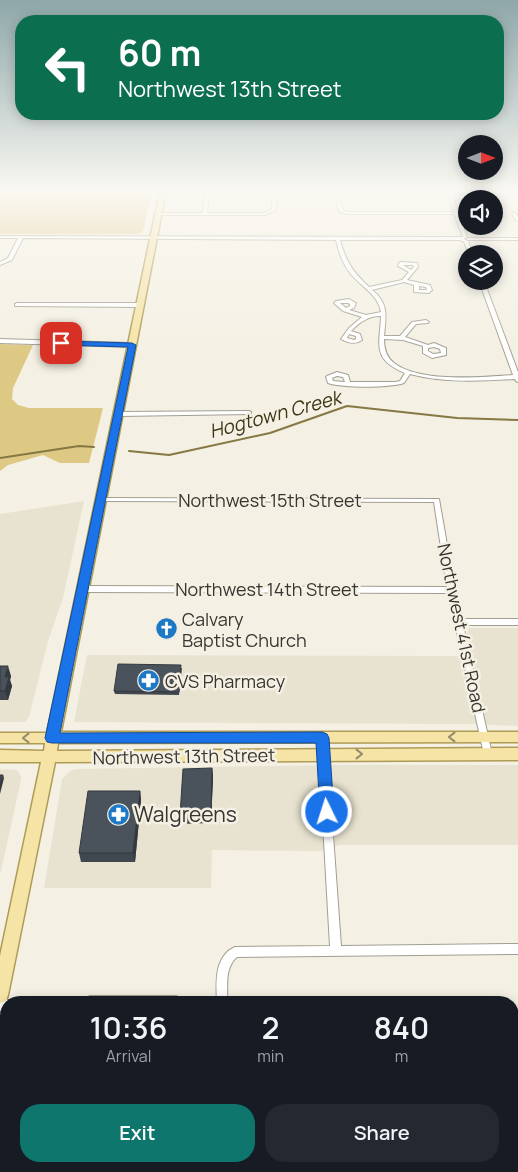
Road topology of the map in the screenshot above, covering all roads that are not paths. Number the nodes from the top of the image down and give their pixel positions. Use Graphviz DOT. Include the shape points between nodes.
graph roads {
  1 [pos="17,246"];
  2 [pos="152,246"];
  3 [pos="340,246"];
  4 [pos="3,264"];
  5 [pos="412,272"];
  6 [pos="404,281"];
  7 [pos="417,284"];
  8 [pos="369,290"];
  9 [pos="484,290"];
  10 [pos="18,305"];
  11 [pos="140,305"];
  12 [pos="345,310"];
  13 [pos="383,314"];
  14 [pos="365,316"];
  15 [pos="426,322"];
  16 [pos="348,332"];
  17 [pos="381,337"];
  18 [pos="401,338"];
  19 [pos="0,341"];
  20 [pos="132,345"];
  21 [pos="427,346"];
  22 [pos="408,372"];
  23 [pos="517,379"];
  24 [pos="348,384"];
  25 [pos="248,413"];
  26 [pos="119,414"];
  27 [pos="102,500"];
  28 [pos="437,502"];
  29 [pos="83,589"];
  30 [pos="451,590"];
  31 [pos="459,622"];
  32 [pos="518,622"];
  33 [pos="485,737"];
  34 [pos="518,737"];
  35 [pos="0,738"];
  36 [pos="52,738"];
  37 [pos="322,738"];
  38 [pos="323,754"];
  39 [pos="488,754"];
  40 [pos="518,754"];
  41 [pos="0,756"];
  42 [pos="48,756"];
  43 [pos="518,949"];
  44 [pos="336,950"];
  45 [pos="1,996"];
  46 [pos="222,996"];
  1 -- 4 [label="street" via="10,260"];
  2 -- 11 [label="main road"];
  3 -- 8 [label="street" via="348,270"];
  5 -- 6 [label="street"];
  6 -- 7 [label="street"];
  6 -- 8 [label="street"];
  8 -- 13 [label="street" via="380,300"];
  9 -- 23 [label="street"];
  10 -- 11 [label="street"];
  11 -- 20 [label="main road"];
  12 -- 14 [label="street"];
  13 -- 14 [label="street"];
  13 -- 17 [label="street"];
  14 -- 16 [label="street"];
  15 -- 18 [label="street" via="414,324"];
  17 -- 18 [label="street"];
  17 -- 22 [label="street" via="383,354 388,361"];
  18 -- 21 [label="street"];
  19 -- 20 [label="street"];
  20 -- 26 [label="main road"];
  22 -- 23 [label="street" via="440,378"];
  22 -- 24 [label="street" via="402,382 395,384"];
  25 -- 26 [label="street"];
  26 -- 27 [label="main road"];
  27 -- 28 [label="street, Northwest 15th Street"];
  27 -- 29 [label="main road"];
  28 -- 30 [label="street, Northwest 41st Road"];
  29 -- 30 [label="street, Northwest 14th Street"];
  29 -- 36 [label="main road"];
  30 -- 31 [label="street, Northwest 41st Road"];
  31 -- 32 [label="street"];
  31 -- 33 [label="street, Northwest 41st Road"];
  33 -- 34 [label="main road, Northwest 13th Street"];
  33 -- 37 [label="main road, Northwest 13th Street, one-way"];
  33 -- 39 [label="street, Northwest 41st Road"];
  36 -- 35 [label="main road, Northwest 13th Street, one-way"];
  36 -- 37 [label="main road, Northwest 13th Street"];
  36 -- 42 [label="main road"];
  37 -- 38 [label="street"];
  38 -- 39 [label="main road, Northwest 13th Street, one-way"];
  38 -- 42 [label="main road, Northwest 13th Street" via="177,758"];
  38 -- 44 [label="street"];
  39 -- 40 [label="main road, Northwest 13th Street"];
  41 -- 42 [label="main road, Northwest 13th Street"];
  42 -- 45 [label="main road"];
  43 -- 44 [label="street"];
  44 -- 46 [label="street" via="235,952 223,965"];
}
